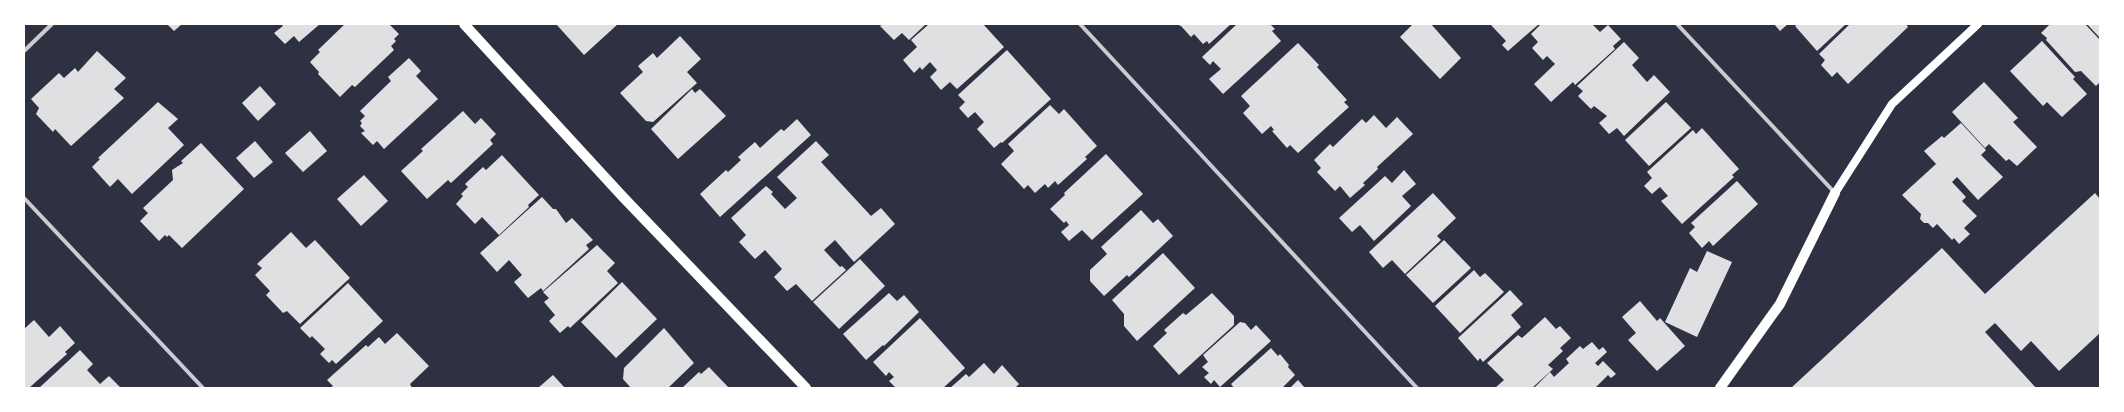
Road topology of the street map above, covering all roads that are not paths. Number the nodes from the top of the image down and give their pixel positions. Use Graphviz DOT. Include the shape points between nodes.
graph roads {
  1 [pos="52,24"];
  2 [pos="464,24"];
  3 [pos="1080,24"];
  4 [pos="1677,24"];
  5 [pos="1978,24"];
  6 [pos="24,51"];
  7 [pos="1835,193"];
  8 [pos="24,198"];
  9 [pos="203,388"];
  10 [pos="806,388"];
  11 [pos="1417,388"];
  12 [pos="1720,388"];
  1 -- 6 [label="street"];
  2 -- 10 [label="main road" via="623,197"];
  3 -- 11 [label="street"];
  4 -- 7 [label="street"];
  5 -- 7 [label="main road" via="1892,104"];
  7 -- 12 [label="main road" via="1780,304"];
  8 -- 9 [label="street"];
}
